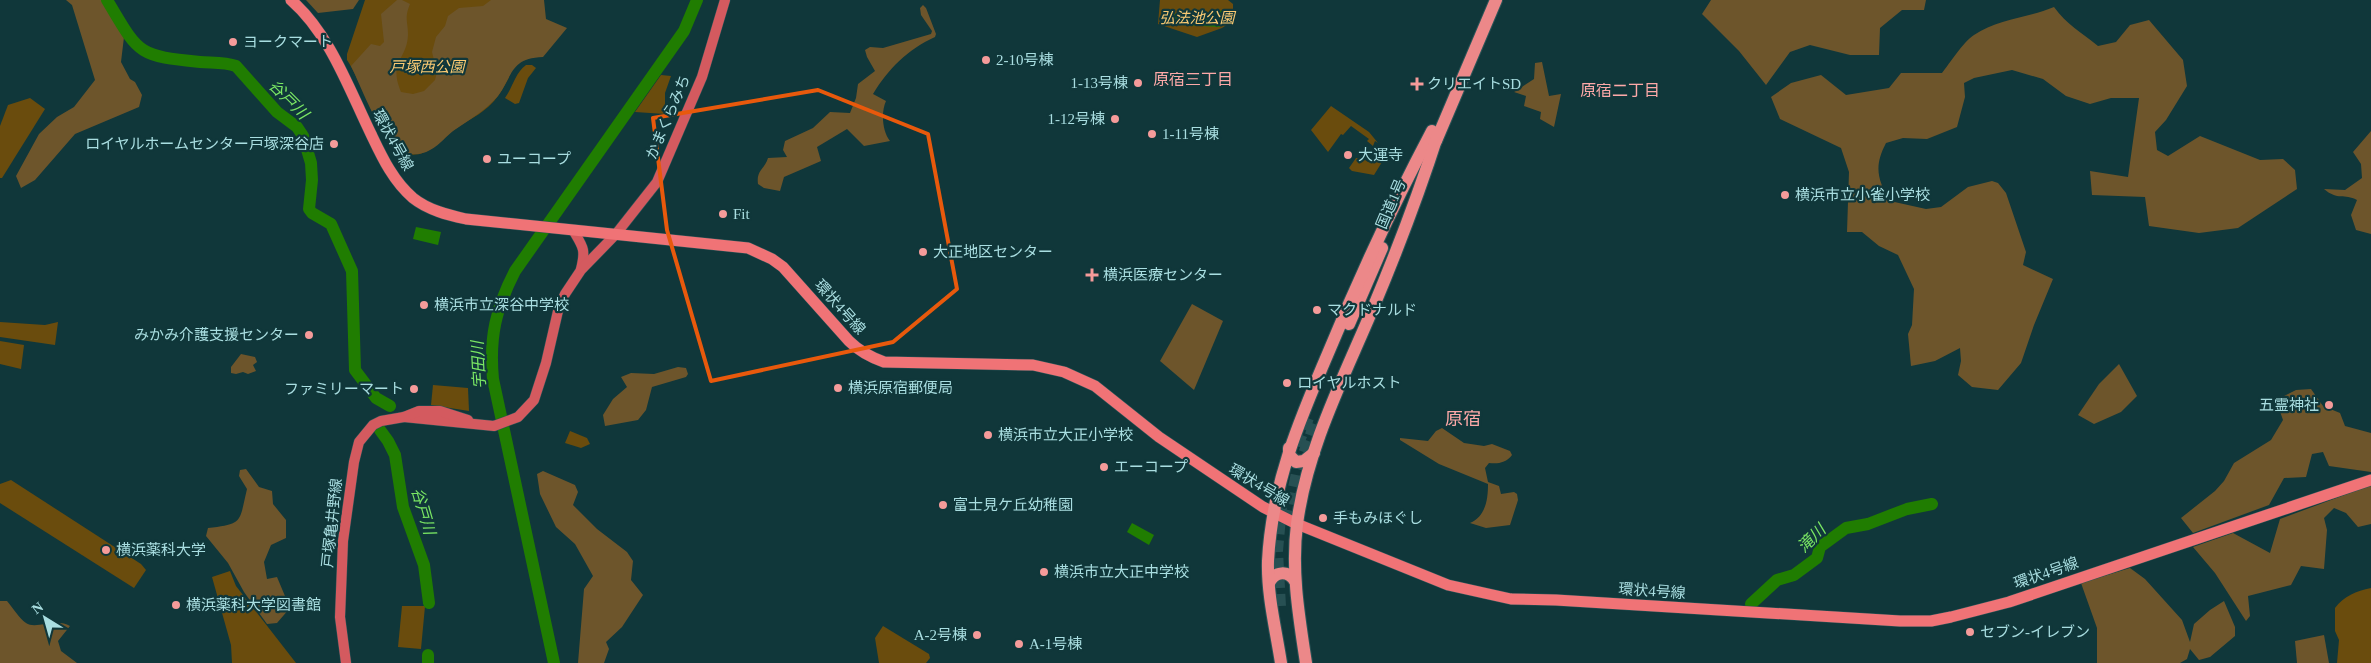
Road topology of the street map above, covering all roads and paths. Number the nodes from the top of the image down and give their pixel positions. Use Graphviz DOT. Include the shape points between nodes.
graph roads {
  1 [pos="291,0"];
  2 [pos="725,0"];
  3 [pos="1489,0"];
  4 [pos="1496,0"];
  5 [pos="1435,133"];
  6 [pos="572,230"];
  7 [pos="616,234"];
  8 [pos="580,270"];
  9 [pos="1312,420"];
  10 [pos="1289,448"];
  11 [pos="1314,453"];
  12 [pos="2371,480"];
  13 [pos="1273,512"];
  14 [pos="1297,524"];
  15 [pos="1295,581"];
  16 [pos="1269,583"];
  17 [pos="346,663"];
  18 [pos="1281,663"];
  19 [pos="1289,663"];
  20 [pos="1298,663"];
  21 [pos="1306,663"];
  1 -- 6 [label="main road, 環状4号線" via="320,33 386,164 414,199 457,217"];
  2 -- 7 [label="main road, かまくらみち" via="702,76 658,182"];
  3 -- 5 [label="highway, 国道1号"];
  4 -- 5 [label="highway, 国道1号"];
  5 -- 9 [label="highway, 国道1号"];
  5 -- 10 [label="highway" via="1366,263"];
  5 -- 11 [label="highway" via="1374,306"];
  6 -- 7 [label="main road, 環状4号線"];
  6 -- 8 [label="main road" via="585,254"];
  7 -- 8 [label="main road, 戸塚亀井野線"];
  7 -- 13 [label="main road, 環状4号線" via="734,245 761,253 792,276 858,350 884,362 1033,365 1075,376 1095,386 1159,438"];
  8 -- 17 [label="main road, 戸塚亀井野線" via="558,311 534,400 518,417 501,424 404,418 373,425 359,442 343,541 340,617"];
  10 -- 11 [label="highway" via="1289,455 1296,462 1304,461"];
  10 -- 13 [label="highway"];
  11 -- 14 [label="highway" via="1301,496"];
  12 -- 14 [label="main road, 環状4号線" via="2009,602 1931,620 1874,621 1511,599 1448,585"];
  13 -- 14 [label="main road, 環状4号線"];
  13 -- 16 [label="highway"];
  14 -- 15 [label="highway"];
  15 -- 16 [label="highway" via="1288,574 1280,573"];
  15 -- 21 [label="highway"];
  16 -- 18 [label="highway"];
  19 -- 20 [label="highway" via="1284,605"];
}
